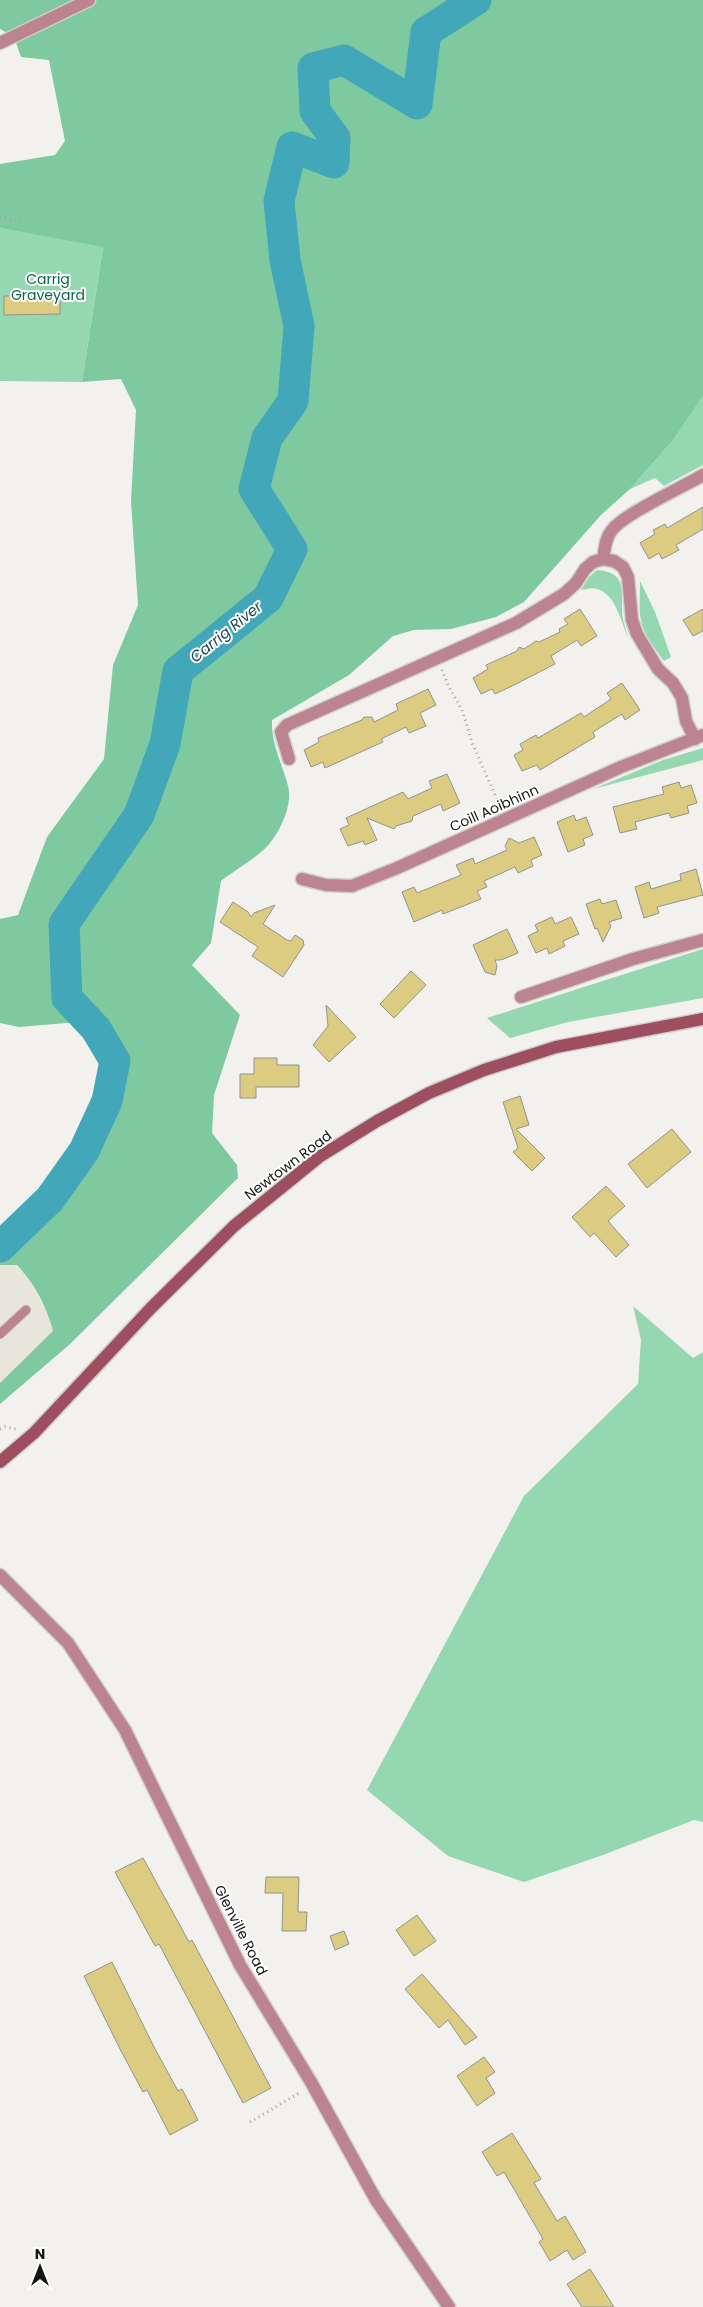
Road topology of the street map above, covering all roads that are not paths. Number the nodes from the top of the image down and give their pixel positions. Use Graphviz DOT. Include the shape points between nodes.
graph roads {
  1 [pos="89,0"];
  2 [pos="0,43"];
  3 [pos="703,475"];
  4 [pos="603,559"];
  5 [pos="699,737"];
  6 [pos="289,759"];
  7 [pos="302,879"];
  8 [pos="703,940"];
  9 [pos="521,997"];
  10 [pos="703,1019"];
  11 [pos="26,1310"];
  12 [pos="0,1334"];
  13 [pos="0,1462"];
  14 [pos="0,1575"];
  15 [pos="449,2307"];
  1 -- 2 [label="street"];
  3 -- 4 [label="street" via="612,529 605,542"];
  4 -- 5 [label="street, Coill Aoibhinn" via="623,567 628,577 632,620 637,634 658,669 673,683 682,698 686,721"];
  4 -- 6 [label="street" via="585,569 564,594 516,623 287,724 281,732"];
  5 -- 7 [label="street, Coill Aoibhinn" via="621,767 352,886 326,885"];
  8 -- 9 [label="street" via="633,959"];
  10 -- 13 [label="main road, Newtown Road" via="556,1047 484,1070 429,1093 319,1157 234,1226 151,1308 34,1433"];
  11 -- 12 [label="lane"];
  14 -- 15 [label="street, Glenville Road" via="68,1643 125,1730 240,1965 313,2086 376,2200"];
}
